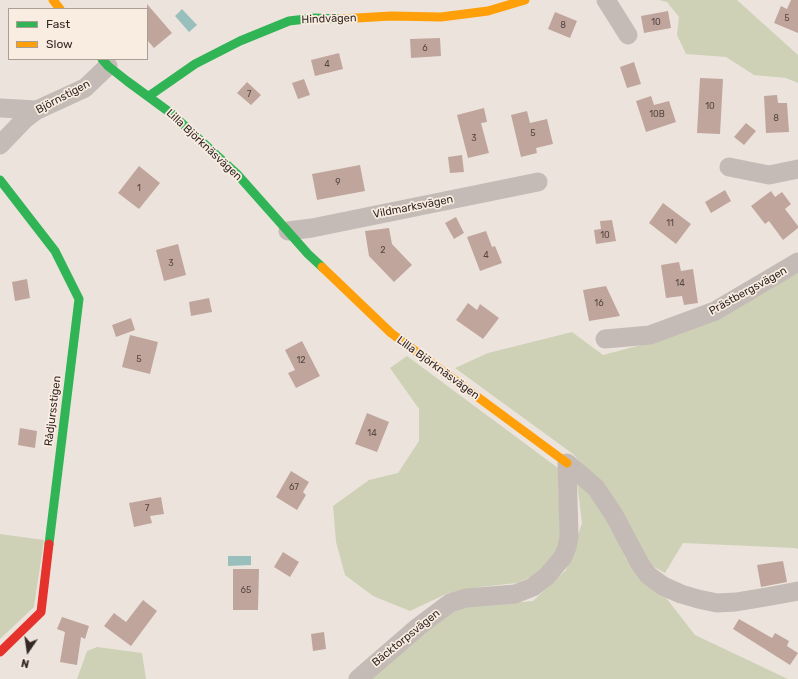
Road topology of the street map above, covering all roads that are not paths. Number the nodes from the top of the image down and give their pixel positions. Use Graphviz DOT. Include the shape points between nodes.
graph roads {
  1 [pos="53,0"];
  2 [pos="525,0"];
  3 [pos="606,0"];
  4 [pos="59,8"];
  5 [pos="628,35"];
  6 [pos="105,63"];
  7 [pos="150,96"];
  8 [pos="0,108"];
  9 [pos="37,110"];
  10 [pos="0,145"];
  11 [pos="729,167"];
  12 [pos="798,169"];
  13 [pos="0,180"];
  14 [pos="538,182"];
  15 [pos="288,231"];
  16 [pos="798,262"];
  17 [pos="605,339"];
  18 [pos="567,463"];
  19 [pos="798,591"];
  20 [pos="0,652"];
  21 [pos="358,679"];
  1 -- 4 [label="street"];
  2 -- 7 [label="street, Hindvägen" via="488,10 441,17 314,18 289,21 240,41 196,64"];
  3 -- 5 [label="street"];
  6 -- 7 [label="street, Lilla Björknäsvägen"];
  6 -- 9 [label="street, Björnstigen" via="85,88"];
  7 -- 15 [label="street, Lilla Björknäsvägen" via="237,174"];
  8 -- 9 [label="street"];
  9 -- 10 [label="street, Björnstigen" via="25,118"];
  11 -- 12 [label="street" via="769,175"];
  13 -- 20 [label="street, Rådjursstigen" via="55,251 79,299 41,612"];
  14 -- 15 [label="street, Vildmarksvägen"];
  15 -- 18 [label="street, Lilla Björknäsvägen" via="308,254 391,333"];
  16 -- 17 [label="street, Prästbergsvägen" via="715,311 650,336"];
  18 -- 19 [label="street, Lilla Björknäsvägen" via="596,488 614,515 640,564 648,575 663,586 717,603"];
  18 -- 21 [label="street, Bäcktorpsvägen" via="569,537 563,558 547,576 533,587 514,594 466,598 450,603 418,626"];
}
